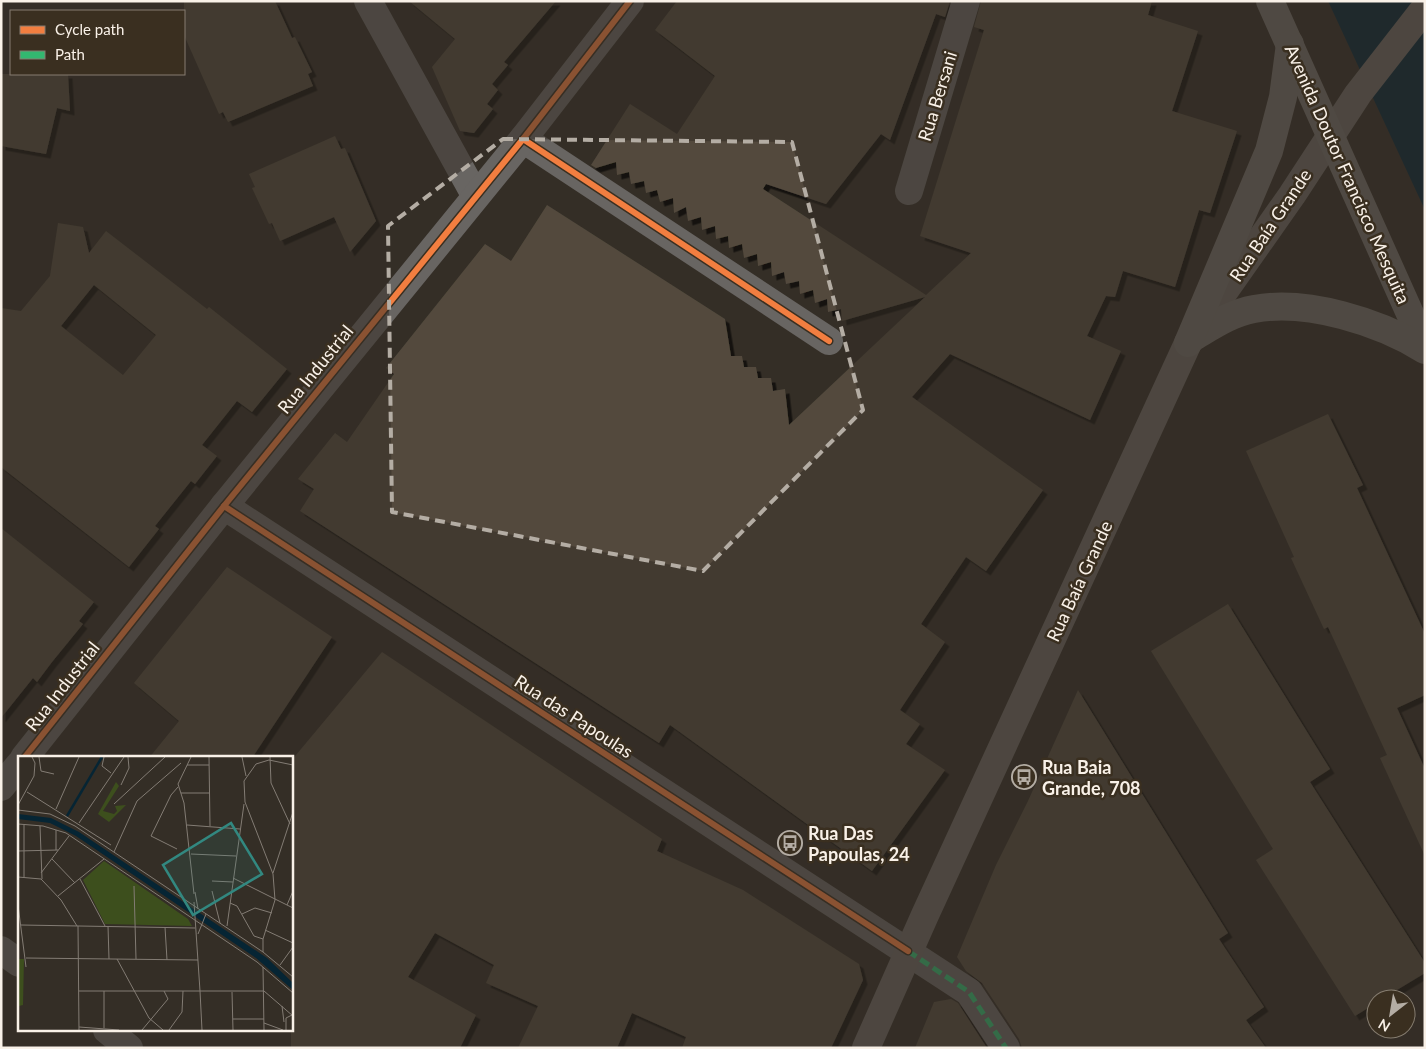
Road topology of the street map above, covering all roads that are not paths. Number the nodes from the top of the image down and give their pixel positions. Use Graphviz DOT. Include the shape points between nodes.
graph roads {
  1 [pos="368,1"];
  2 [pos="630,1"];
  3 [pos="966,1"];
  4 [pos="1270,1"];
  5 [pos="1425,8"];
  6 [pos="1290,44"];
  7 [pos="1330,135"];
  8 [pos="523,139"];
  9 [pos="909,191"];
  10 [pos="476,195"];
  11 [pos="829,341"];
  12 [pos="1190,341"];
  13 [pos="1425,349"];
  14 [pos="224,506"];
  15 [pos="26,756"];
  16 [pos="18,766"];
  17 [pos="1,787"];
  18 [pos="1,950"];
  19 [pos="908,951"];
  20 [pos="18,962"];
  21 [pos="109,1032"];
  22 [pos="129,1048"];
  23 [pos="866,1048"];
  24 [pos="1006,1048"];
  1 -- 10 [label="street"];
  2 -- 8 [label="street, Rua Industrial"];
  3 -- 9 [label="street, Rua Bersani"];
  4 -- 6 [label="highway, Avenida Doutor Francisco Mesquita"];
  5 -- 7 [label="main road, Rua Baía Grande"];
  6 -- 7 [label="highway, Avenida Doutor Francisco Mesquita"];
  6 -- 12 [label="highway" via="1283,98 1269,151"];
  7 -- 12 [label="main road, Rua Baía Grande"];
  7 -- 13 [label="highway, Avenida Doutor Francisco Mesquita"];
  8 -- 10 [label="street, Rua Industrial"];
  8 -- 11 [label="street"];
  10 -- 14 [label="street, Rua Industrial"];
  12 -- 13 [label="highway" via="1226,318 1254,309 1314,309 1382,328"];
  12 -- 19 [label="main road, Rua Baía Grande"];
  14 -- 15 [label="street, Rua Industrial"];
  14 -- 19 [label="street, Rua das Papoulas"];
  16 -- 17 [label="street"];
  18 -- 20 [label="street"];
  19 -- 23 [label="main road, Rua Baía Grande"];
  19 -- 24 [label="street, Rua das Papoulas" via="969,992"];
  21 -- 22 [label="street"];
}
